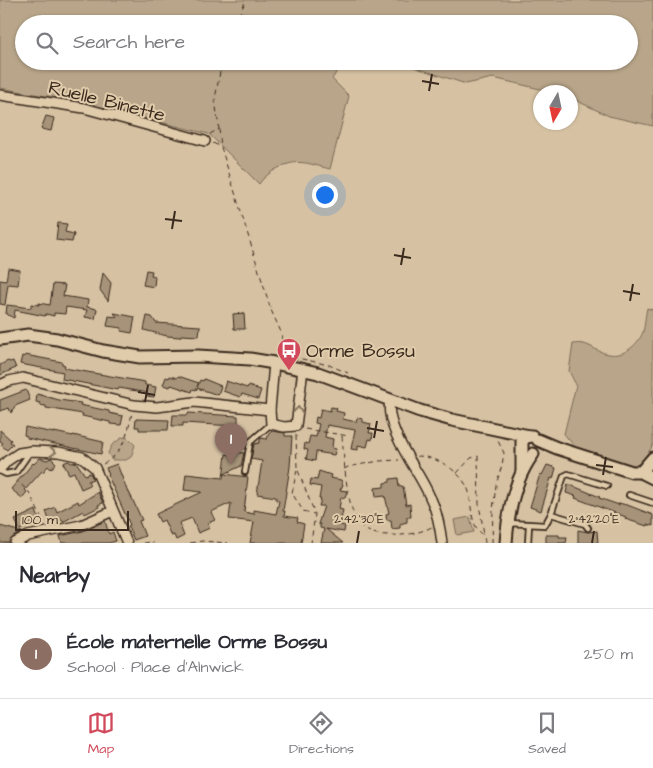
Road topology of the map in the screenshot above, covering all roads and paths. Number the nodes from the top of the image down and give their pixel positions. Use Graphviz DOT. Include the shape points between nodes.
graph roads {
  1 [pos="246,0"];
  2 [pos="239,15"];
  3 [pos="220,70"];
  4 [pos="0,95"];
  5 [pos="219,128"];
  6 [pos="205,141"];
  7 [pos="221,147"];
  8 [pos="0,338"];
  9 [pos="280,361"];
  10 [pos="303,370"];
  11 [pos="0,386"];
  12 [pos="390,400"];
  13 [pos="134,405"];
  14 [pos="270,410"];
  15 [pos="271,424"];
  16 [pos="296,426"];
  17 [pos="499,429"];
  18 [pos="342,436"];
  19 [pos="349,436"];
  20 [pos="530,446"];
  21 [pos="32,451"];
  22 [pos="0,455"];
  23 [pos="409,458"];
  24 [pos="653,458"];
  25 [pos="8,461"];
  26 [pos="95,468"];
  27 [pos="298,468"];
  28 [pos="344,469"];
  29 [pos="0,470"];
  30 [pos="245,472"];
  31 [pos="641,472"];
  32 [pos="10,474"];
  33 [pos="456,474"];
  34 [pos="653,478"];
  35 [pos="607,486"];
  36 [pos="629,495"];
  37 [pos="653,503"];
  38 [pos="113,511"];
  39 [pos="315,514"];
  40 [pos="551,514"];
  41 [pos="509,523"];
  42 [pos="439,524"];
  43 [pos="529,525"];
  44 [pos="588,528"];
  45 [pos="47,532"];
  46 [pos="484,534"];
  47 [pos="15,543"];
  48 [pos="126,543"];
  49 [pos="142,543"];
  50 [pos="153,543"];
  51 [pos="190,543"];
  52 [pos="228,543"];
  53 [pos="311,543"];
  54 [pos="442,543"];
  55 [pos="485,543"];
  56 [pos="492,543"];
  57 [pos="506,543"];
  58 [pos="528,543"];
  1 -- 2 [label="path"];
  3 -- 5 [label="path" via="214,99"];
  4 -- 6 [label="street, Ruelle Binette" via="84,108"];
  5 -- 6 [label="path"];
  5 -- 7 [label="path"];
  6 -- 7 [label="path"];
  7 -- 9 [label="path" via="268,302 283,338"];
  8 -- 9 [label="main road" via="28,334 140,357 198,356"];
  9 -- 10 [label="main road"];
  9 -- 14 [label="street"];
  10 -- 12 [label="main road"];
  16 -- 10 [label="street, one-way"];
  11 -- 13 [label="street" via="23,378"];
  12 -- 17 [label="main road" via="452,420"];
  12 -- 23 [label="street" via="392,422"];
  13 -- 14 [label="street" via="157,407 194,402"];
  13 -- 26 [label="path" via="124,443 111,460"];
  14 -- 15 [label="street"];
  15 -- 16 [label="street" via="284,428"];
  15 -- 30 [label="lane" via="250,442"];
  16 -- 18 [label="path"];
  16 -- 27 [label="path"];
  17 -- 20 [label="main road"];
  17 -- 56 [label="path" via="497,442 504,453 496,485"];
  18 -- 19 [label="path"];
  18 -- 28 [label="path"];
  20 -- 31 [label="main road" via="557,448"];
  20 -- 41 [label="main road"];
  21 -- 25 [label="street" via="20,453"];
  21 -- 26 [label="street, one-way" via="82,457"];
  21 -- 32 [label="lane" via="16,472"];
  22 -- 25 [label="street"];
  23 -- 28 [label="path" via="370,462"];
  23 -- 33 [label="path" via="431,458"];
  23 -- 42 [label="street" via="429,494"];
  24 -- 31 [label="main road"];
  25 -- 29 [label="street"];
  26 -- 38 [label="street"];
  27 -- 39 [label="path"];
  27 -- 39 [label="path" via="292,493 303,510"];
  28 -- 42 [label="path" via="352,513 361,527 376,535 401,536"];
  29 -- 32 [label="lane"];
  31 -- 34 [label="main road"];
  32 -- 45 [label="path" via="29,492"];
  33 -- 46 [label="path" via="465,483 476,526"];
  33 -- 46 [label="path" via="471,458 478,456 479,504"];
  35 -- 40 [label="lane" via="568,474 564,476"];
  36 -- 37 [label="lane"];
  38 -- 45 [label="street" via="81,525"];
  38 -- 48 [label="street"];
  39 -- 53 [label="path"];
  40 -- 43 [label="lane" via="545,525"];
  40 -- 44 [label="lane" via="585,524"];
  41 -- 43 [label="lane"];
  41 -- 57 [label="main road"];
  42 -- 54 [label="street"];
  43 -- 58 [label="lane"];
  45 -- 47 [label="street"];
  46 -- 55 [label="path"];
  49 -- 50 [label="path"];
  51 -- 52 [label="path"];
}
